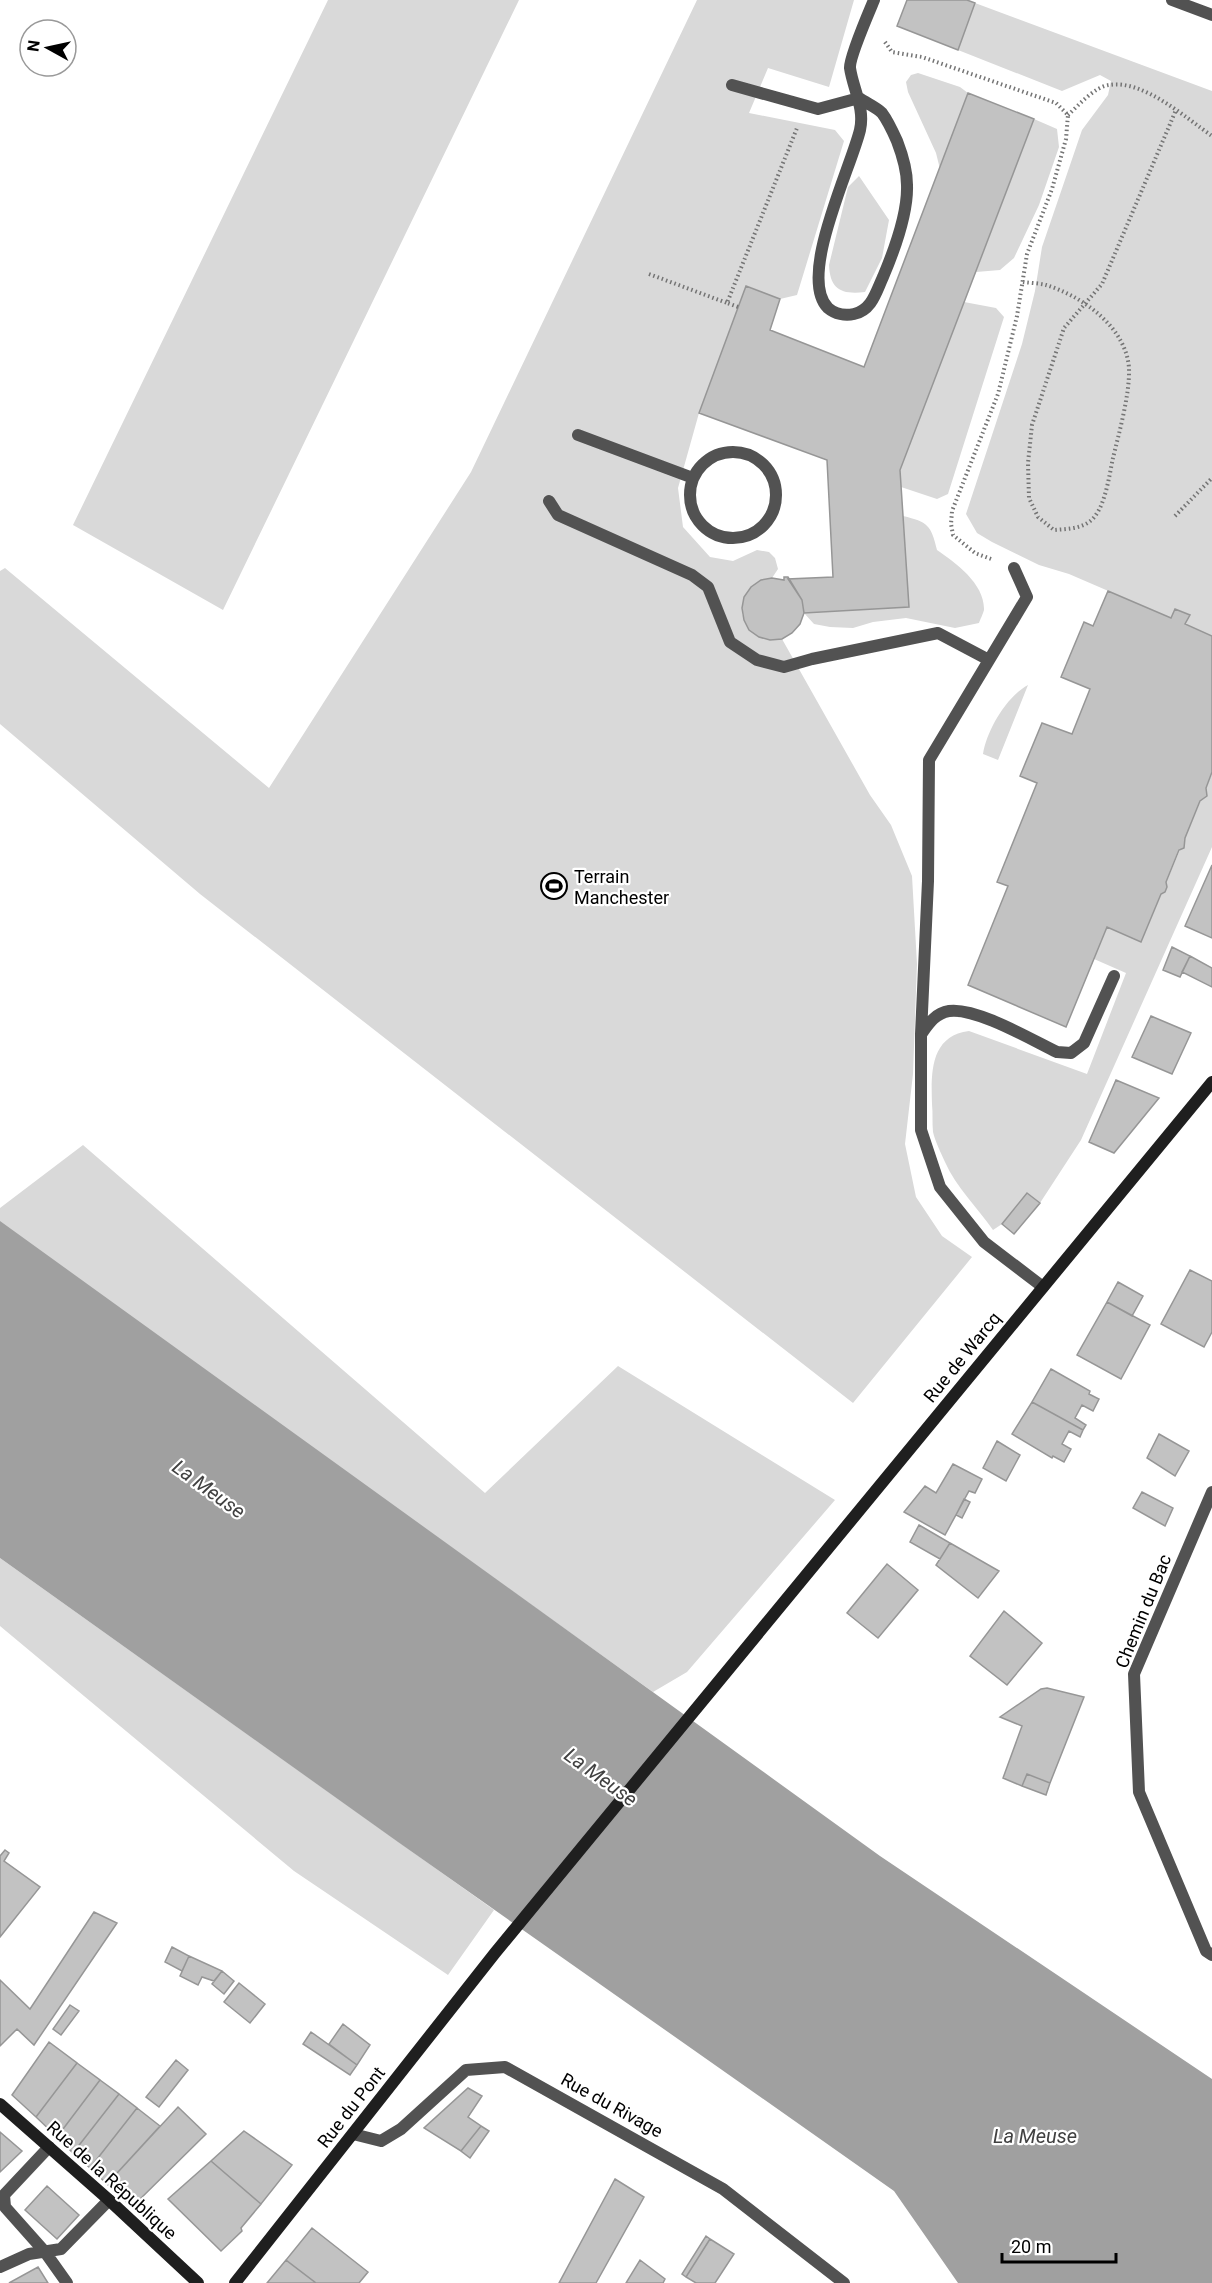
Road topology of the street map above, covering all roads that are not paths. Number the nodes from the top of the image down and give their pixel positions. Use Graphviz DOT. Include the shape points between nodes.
graph roads {
  1 [pos="874,0"];
  2 [pos="1172,0"];
  3 [pos="1212,15"];
  4 [pos="732,85"];
  5 [pos="859,98"];
  6 [pos="578,435"];
  7 [pos="693,478"];
  8 [pos="549,501"];
  9 [pos="1014,568"];
  10 [pos="989,660"];
  11 [pos="1114,976"];
  12 [pos="921,1034"];
  13 [pos="1212,1082"];
  14 [pos="1043,1287"];
  15 [pos="1212,1492"];
  16 [pos="495,1953"];
  17 [pos="1209,1953"];
  18 [pos="0,2104"];
  19 [pos="352,2134"];
  20 [pos="49,2147"];
  21 [pos="109,2200"];
  22 [pos="45,2252"];
  23 [pos="0,2267"];
  24 [pos="67,2283"];
  25 [pos="198,2283"];
  26 [pos="235,2283"];
  27 [pos="844,2283"];
  1 -- 5 [label="street" via="850,66"];
  2 -- 3 [label="street"];
  4 -- 5 [label="street" via="818,109"];
  5 -- 5 [label="street" via="882,113 894,132 908,183 892,256 871,304 863,311 840,314 823,302 818,278 824,237 860,129"];
  6 -- 7 [label="street"];
  7 -- 7 [label="street" via="690,491 696,517 717,534 743,537 767,521 774,508 776,494 766,467 741,452 713,457"];
  8 -- 10 [label="street" via="558,515 692,575 708,587 730,642 757,660 784,667 938,633"];
  9 -- 10 [label="street" via="1027,597"];
  10 -- 12 [label="street" via="929,760"];
  11 -- 12 [label="street" via="1084,1043 1071,1053 1057,1052 974,1014 950,1011 934,1017"];
  12 -- 14 [label="street" via="921,1130 940,1187 984,1242"];
  13 -- 14 [label="main road, Rue de Warcq"];
  14 -- 16 [label="main road, Rue de Warcq"];
  15 -- 17 [label="street, Chemin du Bac" via="1134,1674 1139,1792"];
  16 -- 19 [label="main road, Rue du Pont"];
  18 -- 20 [label="main road, Rue de la République"];
  19 -- 26 [label="main road, Rue du Pont"];
  19 -- 27 [label="street, Rue du Rivage" via="381,2141 401,2129 466,2070 505,2067 723,2189"];
  20 -- 21 [label="main road, Rue de la République"];
  20 -- 22 [label="street" via="4,2195 5,2206"];
  21 -- 22 [label="street" via="61,2249"];
  21 -- 25 [label="main road, Rue de la République"];
  22 -- 23 [label="street" via="29,2254"];
  22 -- 24 [label="street"];
}
